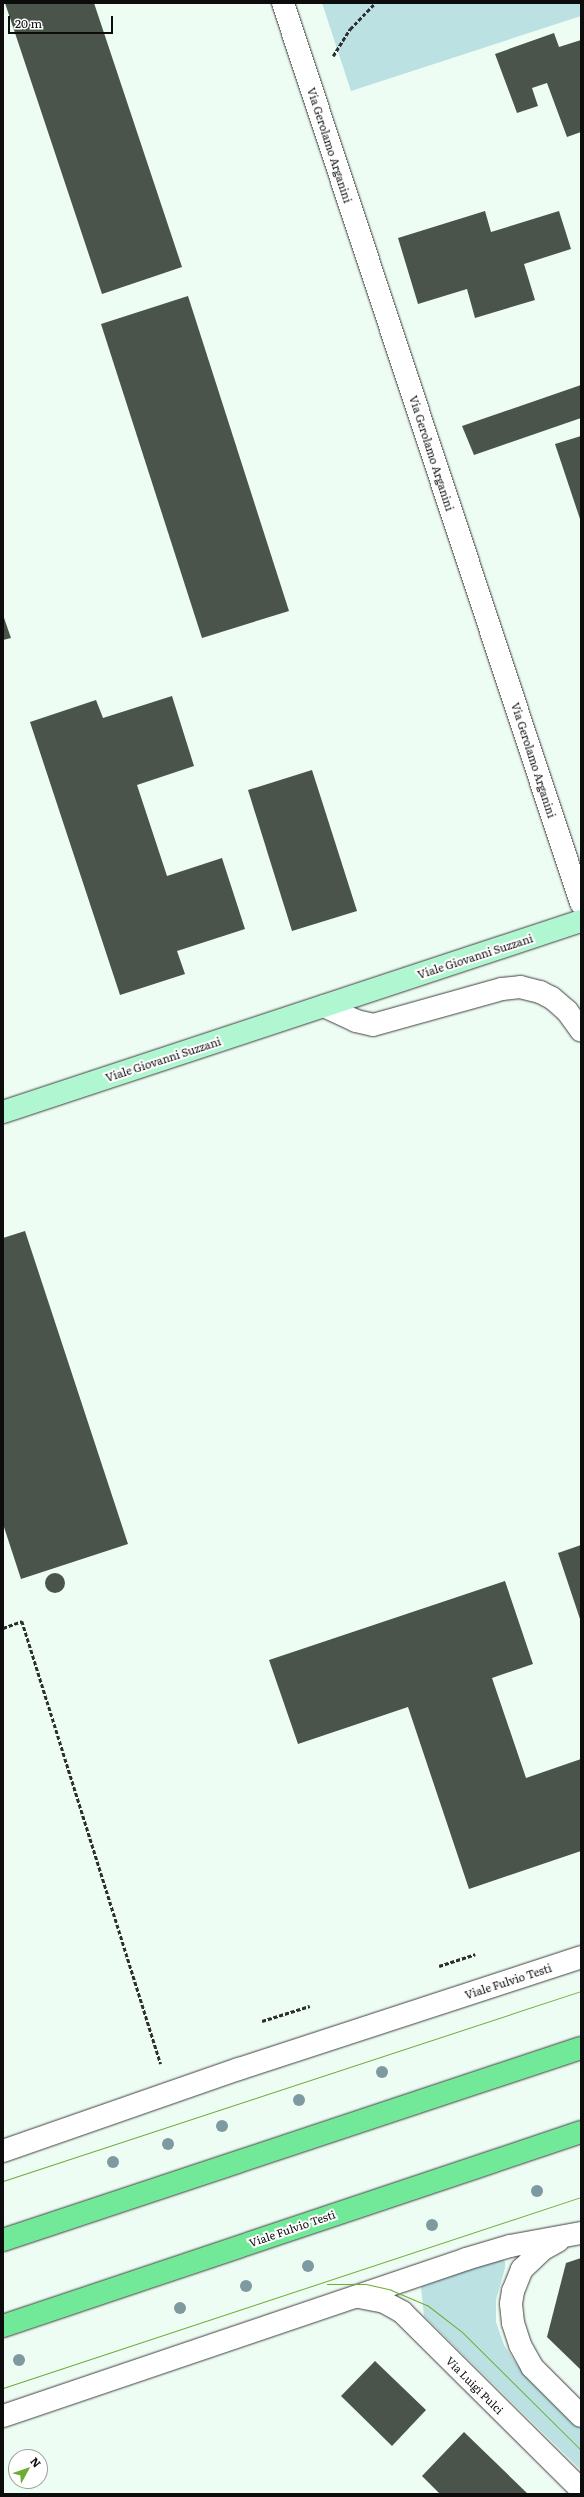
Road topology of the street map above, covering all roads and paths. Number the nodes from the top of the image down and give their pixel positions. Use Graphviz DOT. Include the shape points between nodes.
graph roads {
  1 [pos="283,3"];
  2 [pos="375,3"];
  3 [pos="330,59"];
  4 [pos="581,903"];
  5 [pos="581,921"];
  6 [pos="324,1006"];
  7 [pos="581,1030"];
  8 [pos="3,1112"];
  9 [pos="3,1628"];
  10 [pos="475,1954"];
  11 [pos="581,1957"];
  12 [pos="439,1966"];
  13 [pos="310,2006"];
  14 [pos="262,2021"];
  15 [pos="581,2048"];
  16 [pos="162,2065"];
  17 [pos="581,2132"];
  18 [pos="3,2151"];
  19 [pos="573,2235"];
  20 [pos="3,2240"];
  21 [pos="359,2297"];
  22 [pos="3,2326"];
  23 [pos="3,2416"];
  24 [pos="581,2416"];
  25 [pos="581,2490"];
  1 -- 4 [label="street, Via Gerolamo Arganini"];
  2 -- 3 [label="path" via="350,29"];
  5 -- 6 [label="street, Viale Giovanni Suzzani"];
  6 -- 7 [label="street" via="356,1021 373,1025 502,989 520,987 552,998 567,1011"];
  6 -- 8 [label="street, Viale Giovanni Suzzani"];
  9 -- 16 [label="path" via="22,1621"];
  10 -- 12 [label="path"];
  11 -- 18 [label="street, Viale Fulvio Testi" via="239,2069"];
  13 -- 14 [label="path"];
  15 -- 20 [label="main road"];
  17 -- 22 [label="main road, Viale Fulvio Testi"];
  19 -- 21 [label="street" via="524,2243 481,2254"];
  19 -- 24 [label="street" via="542,2250 527,2263 517,2279 511,2304 513,2323 526,2357 544,2380"];
  21 -- 23 [label="street"];
  21 -- 25 [label="street, Via Luigi Pulci" via="384,2302 402,2312"];
}
